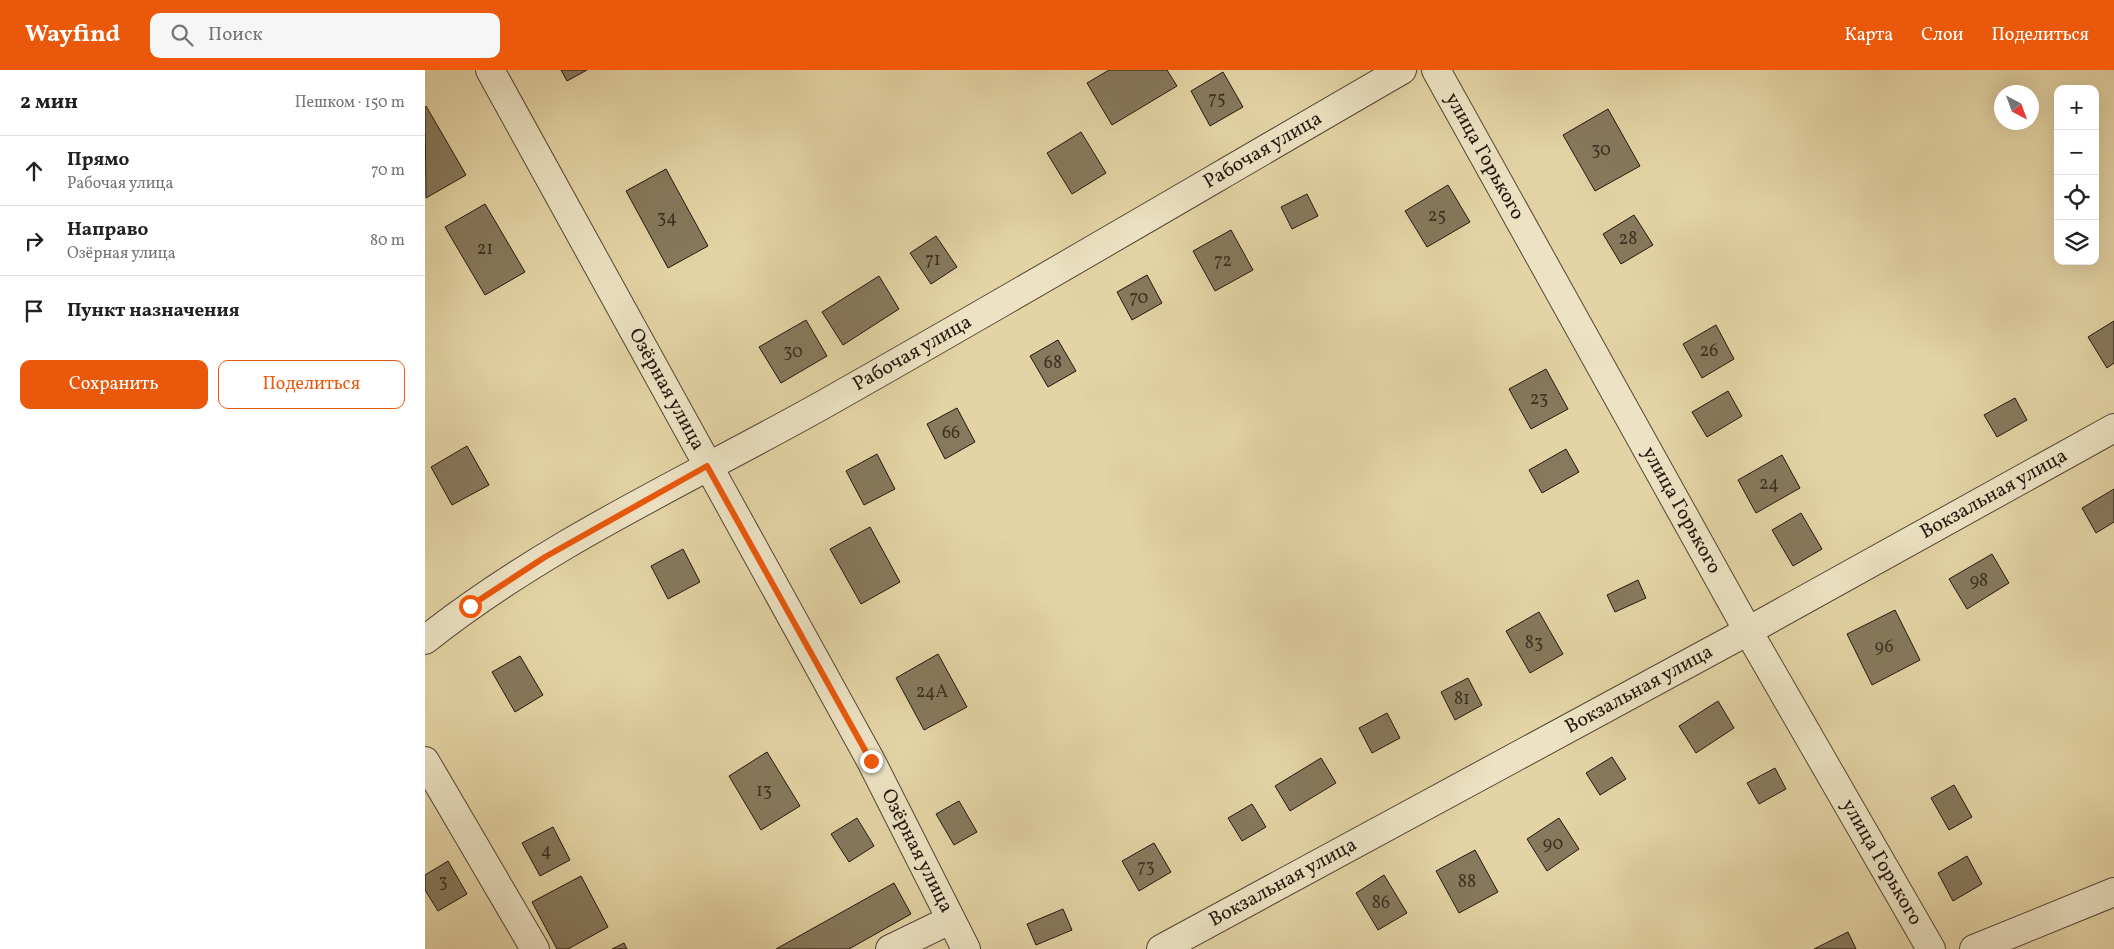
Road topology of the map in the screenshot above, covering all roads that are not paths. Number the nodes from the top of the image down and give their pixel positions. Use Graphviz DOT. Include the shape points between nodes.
graph roads {
  1 [pos="490,70"];
  2 [pos="1402,70"];
  3 [pos="1436,70"];
  4 [pos="2114,428"];
  5 [pos="707,466"];
  6 [pos="1748,631"];
  7 [pos="425,640"];
  8 [pos="425,761"];
  9 [pos="2114,892"];
  10 [pos="950,920"];
  11 [pos="535,949"];
  12 [pos="890,949"];
  13 [pos="966,949"];
  14 [pos="1161,949"];
  15 [pos="1931,949"];
  16 [pos="1974,949"];
  1 -- 5 [label="street, Озёрная улица"];
  2 -- 5 [label="street, Рабочая улица" via="824,404"];
  3 -- 6 [label="street, улица Горького"];
  4 -- 6 [label="street, Вокзальная улица"];
  5 -- 7 [label="street, Рабочая улица" via="545,557"];
  5 -- 10 [label="street, Озёрная улица" via="871,761"];
  6 -- 14 [label="street, Вокзальная улица"];
  6 -- 15 [label="street, улица Горького"];
  8 -- 11 [label="street"];
  9 -- 16 [label="street"];
  10 -- 12 [label="street"];
  10 -- 13 [label="street, Озёрная улица"];
}
